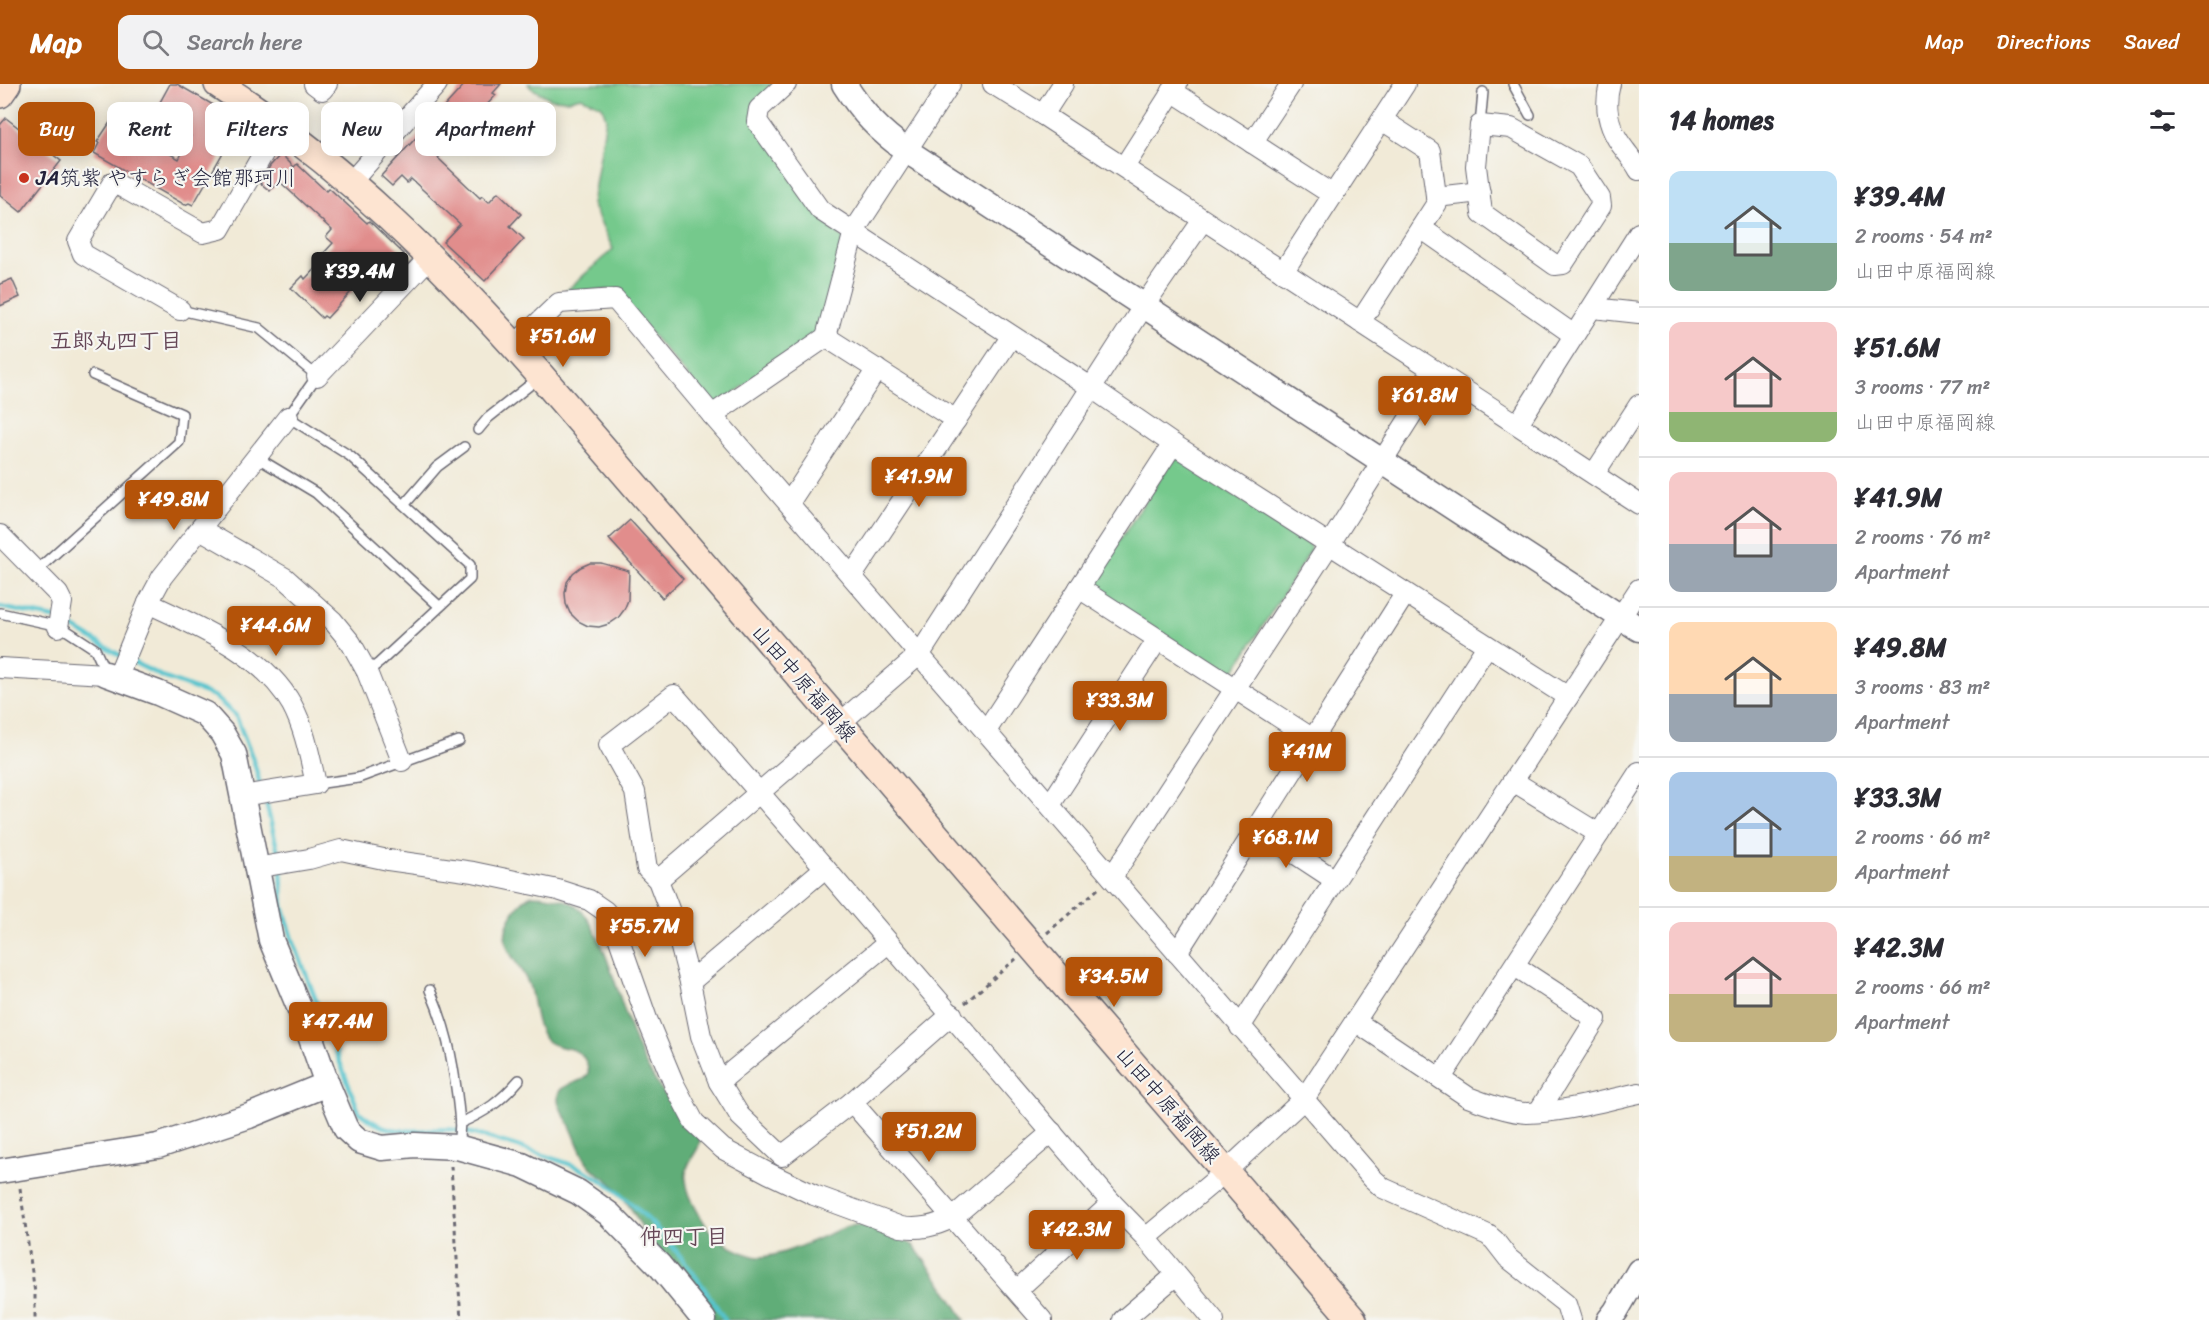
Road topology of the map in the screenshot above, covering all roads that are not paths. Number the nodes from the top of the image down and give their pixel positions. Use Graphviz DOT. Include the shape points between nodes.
graph roads {
  1 [pos="8,84"];
  2 [pos="218,84"];
  3 [pos="314,84"];
  4 [pos="327,84"];
  5 [pos="437,84"];
  6 [pos="786,84"];
  7 [pos="844,84"];
  8 [pos="950,84"];
  9 [pos="993,84"];
  10 [pos="1063,84"];
  11 [pos="1291,84"];
  12 [pos="1405,84"];
  13 [pos="1514,84"];
  14 [pos="1610,84"];
  15 [pos="1174,87"];
  16 [pos="1483,92"];
  17 [pos="0,94"];
  18 [pos="244,102"];
  19 [pos="1043,115"];
  20 [pos="1530,115"];
  21 [pos="1382,120"];
  22 [pos="1480,125"];
  23 [pos="1252,143"];
  24 [pos="309,149"];
  25 [pos="907,151"];
  26 [pos="262,156"];
  27 [pos="1124,167"];
  28 [pos="1639,170"];
  29 [pos="351,182"];
  30 [pos="1480,192"];
  31 [pos="1333,195"];
  32 [pos="1436,197"];
  33 [pos="1203,220"];
  34 [pos="1421,228"];
  35 [pos="854,231"];
  36 [pos="1639,233"];
  37 [pos="430,256"];
  38 [pos="1283,272"];
  39 [pos="1143,307"];
  40 [pos="1593,308"];
  41 [pos="180,310"];
  42 [pos="1639,313"];
  43 [pos="1360,322"];
  44 [pos="1574,335"];
  45 [pos="826,337"];
  46 [pos="1011,337"];
  47 [pos="514,346"];
  48 [pos="877,369"];
  49 [pos="1438,373"];
  50 [pos="93,375"];
  51 [pos="317,376"];
  52 [pos="541,376"];
  53 [pos="1092,388"];
  54 [pos="1639,405"];
  55 [pos="712,415"];
  56 [pos="288,417"];
  57 [pos="956,420"];
  58 [pos="1518,424"];
  59 [pos="478,430"];
  60 [pos="1173,444"];
  61 [pos="464,447"];
  62 [pos="256,458"];
  63 [pos="1380,461"];
  64 [pos="1594,474"];
  65 [pos="789,503"];
  66 [pos="405,504"];
  67 [pos="1639,504"];
  68 [pos="200,529"];
  69 [pos="0,536"];
  70 [pos="1329,545"];
  71 [pos="34,572"];
  72 [pos="852,576"];
  73 [pos="1079,588"];
  74 [pos="1639,589"];
  75 [pos="1405,594"];
  76 [pos="148,603"];
  77 [pos="439,606"];
  78 [pos="0,613"];
  79 [pos="1630,623"];
  80 [pos="58,627"];
  81 [pos="1158,639"];
  82 [pos="1487,646"];
  83 [pos="920,654"];
  84 [pos="0,668"];
  85 [pos="367,672"];
  86 [pos="112,676"];
  87 [pos="1235,688"];
  88 [pos="1568,697"];
  89 [pos="840,725"];
  90 [pos="986,730"];
  91 [pos="1313,739"];
  92 [pos="459,741"];
  93 [pos="402,761"];
  94 [pos="1639,772"];
  95 [pos="1513,781"];
  96 [pos="316,784"];
  97 [pos="760,793"];
  98 [pos="242,796"];
  99 [pos="1050,805"];
  100 [pos="1257,828"];
  101 [pos="1599,834"];
  102 [pos="255,868"];
  103 [pos="825,868"];
  104 [pos="1112,877"];
  105 [pos="658,880"];
  106 [pos="1335,880"];
  107 [pos="888,943"];
  108 [pos="1178,953"];
  109 [pos="1515,966"];
  110 [pos="690,982"];
  111 [pos="430,990"];
  112 [pos="952,1014"];
  113 [pos="1355,1021"];
  114 [pos="1240,1027"];
  115 [pos="1441,1078"];
  116 [pos="519,1080"];
  117 [pos="719,1082"];
  118 [pos="327,1084"];
  119 [pos="1639,1093"];
  120 [pos="1304,1099"];
  121 [pos="852,1102"];
  122 [pos="1539,1111"];
  123 [pos="1052,1132"];
  124 [pos="459,1135"];
  125 [pos="9,1170"];
  126 [pos="1225,1172"];
  127 [pos="1112,1203"];
  128 [pos="952,1218"];
  129 [pos="1146,1238"];
  130 [pos="1639,1270"];
  131 [pos="1176,1275"];
  132 [pos="1017,1290"];
  133 [pos="704,1320"];
  134 [pos="1042,1320"];
  135 [pos="1123,1320"];
  136 [pos="1214,1320"];
  137 [pos="1353,1320"];
  138 [pos="1571,1320"];
  139 [pos="1609,1320"];
  1 -- 17 [label="main road"];
  2 -- 18 [label="main road, 山田中原福岡線"];
  3 -- 4 [label="street" via="322,90"];
  5 -- 29 [label="street"];
  6 -- 35 [label="street" via="759,108 757,121 820,210"];
  7 -- 25 [label="street" via="861,111"];
  8 -- 25 [label="street"];
  9 -- 19 [label="street"];
  10 -- 19 [label="street"];
  11 -- 23 [label="street"];
  12 -- 21 [label="street"];
  13 -- 20 [label="lane"];
  14 -- 28 [label="street" via="1606,97 1608,124"];
  15 -- 23 [label="street"];
  15 -- 27 [label="street"];
  16 -- 22 [label="lane"];
  19 -- 27 [label="street"];
  21 -- 31 [label="street"];
  21 -- 32 [label="street" via="1430,151"];
  22 -- 30 [label="street" via="1476,166"];
  22 -- 30 [label="street" via="1511,128 1579,166 1601,206 1563,264 1555,265 1482,213"];
  23 -- 31 [label="street"];
  24 -- 29 [label="main road, 山田中原福岡線"];
  25 -- 35 [label="street"];
  25 -- 39 [label="street"];
  26 -- 41 [label="street" via="220,229 203,233 113,182 78,241 83,254"];
  27 -- 33 [label="street"];
  29 -- 37 [label="main road, 山田中原福岡線"];
  30 -- 32 [label="street"];
  31 -- 38 [label="street"];
  32 -- 34 [label="street" via="1437,203"];
  33 -- 38 [label="street"];
  33 -- 39 [label="street"];
  34 -- 43 [label="street"];
  34 -- 44 [label="street"];
  35 -- 45 [label="street"];
  35 -- 46 [label="street"];
  36 -- 40 [label="street"];
  37 -- 47 [label="main road, 山田中原福岡線"];
  37 -- 51 [label="street"];
  38 -- 43 [label="street"];
  39 -- 53 [label="street"];
  39 -- 63 [label="street"];
  40 -- 42 [label="street"];
  40 -- 44 [label="street"];
  41 -- 51 [label="lane" via="259,328"];
  43 -- 49 [label="street"];
  44 -- 58 [label="street"];
  45 -- 48 [label="street"];
  45 -- 55 [label="street"];
  46 -- 53 [label="street"];
  46 -- 57 [label="street"];
  47 -- 52 [label="main road, 山田中原福岡線"];
  47 -- 55 [label="street" via="558,303 615,299"];
  48 -- 57 [label="street"];
  48 -- 65 [label="street"];
  49 -- 58 [label="street"];
  49 -- 63 [label="street"];
  50 -- 71 [label="lane" via="182,414 179,442"];
  51 -- 56 [label="lane"];
  52 -- 59 [label="lane"];
  52 -- 89 [label="main road, 山田中原福岡線"];
  53 -- 60 [label="street"];
  53 -- 83 [label="street"];
  54 -- 64 [label="street"];
  55 -- 65 [label="street"];
  56 -- 62 [label="street"];
  56 -- 66 [label="lane" via="350,456"];
  57 -- 72 [label="street"];
  58 -- 64 [label="street"];
  60 -- 70 [label="street"];
  60 -- 73 [label="street"];
  61 -- 66 [label="lane" via="437,467"];
  62 -- 68 [label="street"];
  62 -- 77 [label="lane" via="316,493"];
  63 -- 70 [label="street"];
  63 -- 79 [label="street"];
  64 -- 67 [label="street"];
  65 -- 72 [label="street"];
  66 -- 77 [label="lane" via="470,565 470,579"];
  68 -- 76 [label="street" via="162,577"];
  68 -- 85 [label="street" via="300,591 333,621"];
  69 -- 71 [label="street"];
  70 -- 75 [label="street"];
  70 -- 87 [label="street"];
  71 -- 80 [label="street" via="62,602"];
  72 -- 83 [label="street"];
  73 -- 81 [label="street"];
  73 -- 90 [label="street"];
  74 -- 79 [label="street"];
  75 -- 82 [label="street"];
  75 -- 91 [label="street"];
  76 -- 86 [label="street"];
  76 -- 96 [label="street" via="224,642 275,681 293,706"];
  77 -- 85 [label="lane"];
  78 -- 80 [label="lane"];
  79 -- 88 [label="street"];
  80 -- 86 [label="lane" via="95,649"];
  81 -- 87 [label="street"];
  81 -- 99 [label="street"];
  82 -- 88 [label="street"];
  82 -- 106 [label="street"];
  83 -- 89 [label="street"];
  83 -- 90 [label="street"];
  84 -- 86 [label="street"];
  85 -- 93 [label="street"];
  86 -- 98 [label="street" via="205,714 234,754"];
  87 -- 91 [label="street"];
  87 -- 104 [label="street"];
  88 -- 95 [label="street"];
  89 -- 97 [label="street"];
  89 -- 126 [label="main road, 山田中原福岡線"];
  90 -- 99 [label="street"];
  91 -- 100 [label="street"];
  92 -- 93 [label="lane"];
  93 -- 96 [label="lane" via="358,778"];
  94 -- 101 [label="street"];
  95 -- 101 [label="street"];
  95 -- 113 [label="street"];
  96 -- 98 [label="street"];
  97 -- 103 [label="street"];
  97 -- 105 [label="street"];
  97 -- 105 [label="street" via="674,695 609,745 635,792 647,868"];
  98 -- 102 [label="street"];
  99 -- 104 [label="street"];
  100 -- 106 [label="street"];
  100 -- 108 [label="street"];
  101 -- 109 [label="street"];
  102 -- 118 [label="street" via="271,940"];
  102 -- 128 [label="street" via="341,850 473,872 589,900 605,911 614,925 647,1019 694,1122 723,1149 814,1195 901,1227 937,1226"];
  103 -- 107 [label="street"];
  103 -- 110 [label="street"];
  104 -- 108 [label="street"];
  105 -- 110 [label="street" via="675,924"];
  106 -- 114 [label="street"];
  107 -- 112 [label="street"];
  107 -- 117 [label="street"];
  108 -- 114 [label="street"];
  109 -- 115 [label="street"];
  109 -- 122 [label="street" via="1596,1019"];
  110 -- 117 [label="street" via="701,1036"];
  111 -- 124 [label="lane" via="447,1035"];
  112 -- 121 [label="street"];
  112 -- 123 [label="street"];
  113 -- 115 [label="street"];
  113 -- 120 [label="street"];
  114 -- 120 [label="street"];
  115 -- 122 [label="street" via="1478,1101 1526,1113"];
  116 -- 124 [label="lane" via="503,1099"];
  117 -- 121 [label="street" via="740,1116 782,1156"];
  118 -- 124 [label="street" via="346,1129 359,1142 382,1148"];
  118 -- 125 [label="street" via="249,1116 158,1146"];
  119 -- 122 [label="street"];
  120 -- 126 [label="street"];
  120 -- 138 [label="street" via="1383,1188 1488,1235 1508,1258 1566,1304"];
  121 -- 128 [label="street"];
  123 -- 127 [label="street"];
  123 -- 128 [label="street"];
  124 -- 133 [label="street" via="586,1197 609,1214 660,1266"];
  126 -- 129 [label="street"];
  126 -- 137 [label="main road, 山田中原福岡線"];
  127 -- 129 [label="street"];
  127 -- 132 [label="street"];
  128 -- 132 [label="street"];
  129 -- 131 [label="street"];
  130 -- 139 [label="street"];
  131 -- 135 [label="street"];
  131 -- 136 [label="street"];
  132 -- 134 [label="street"];
}
